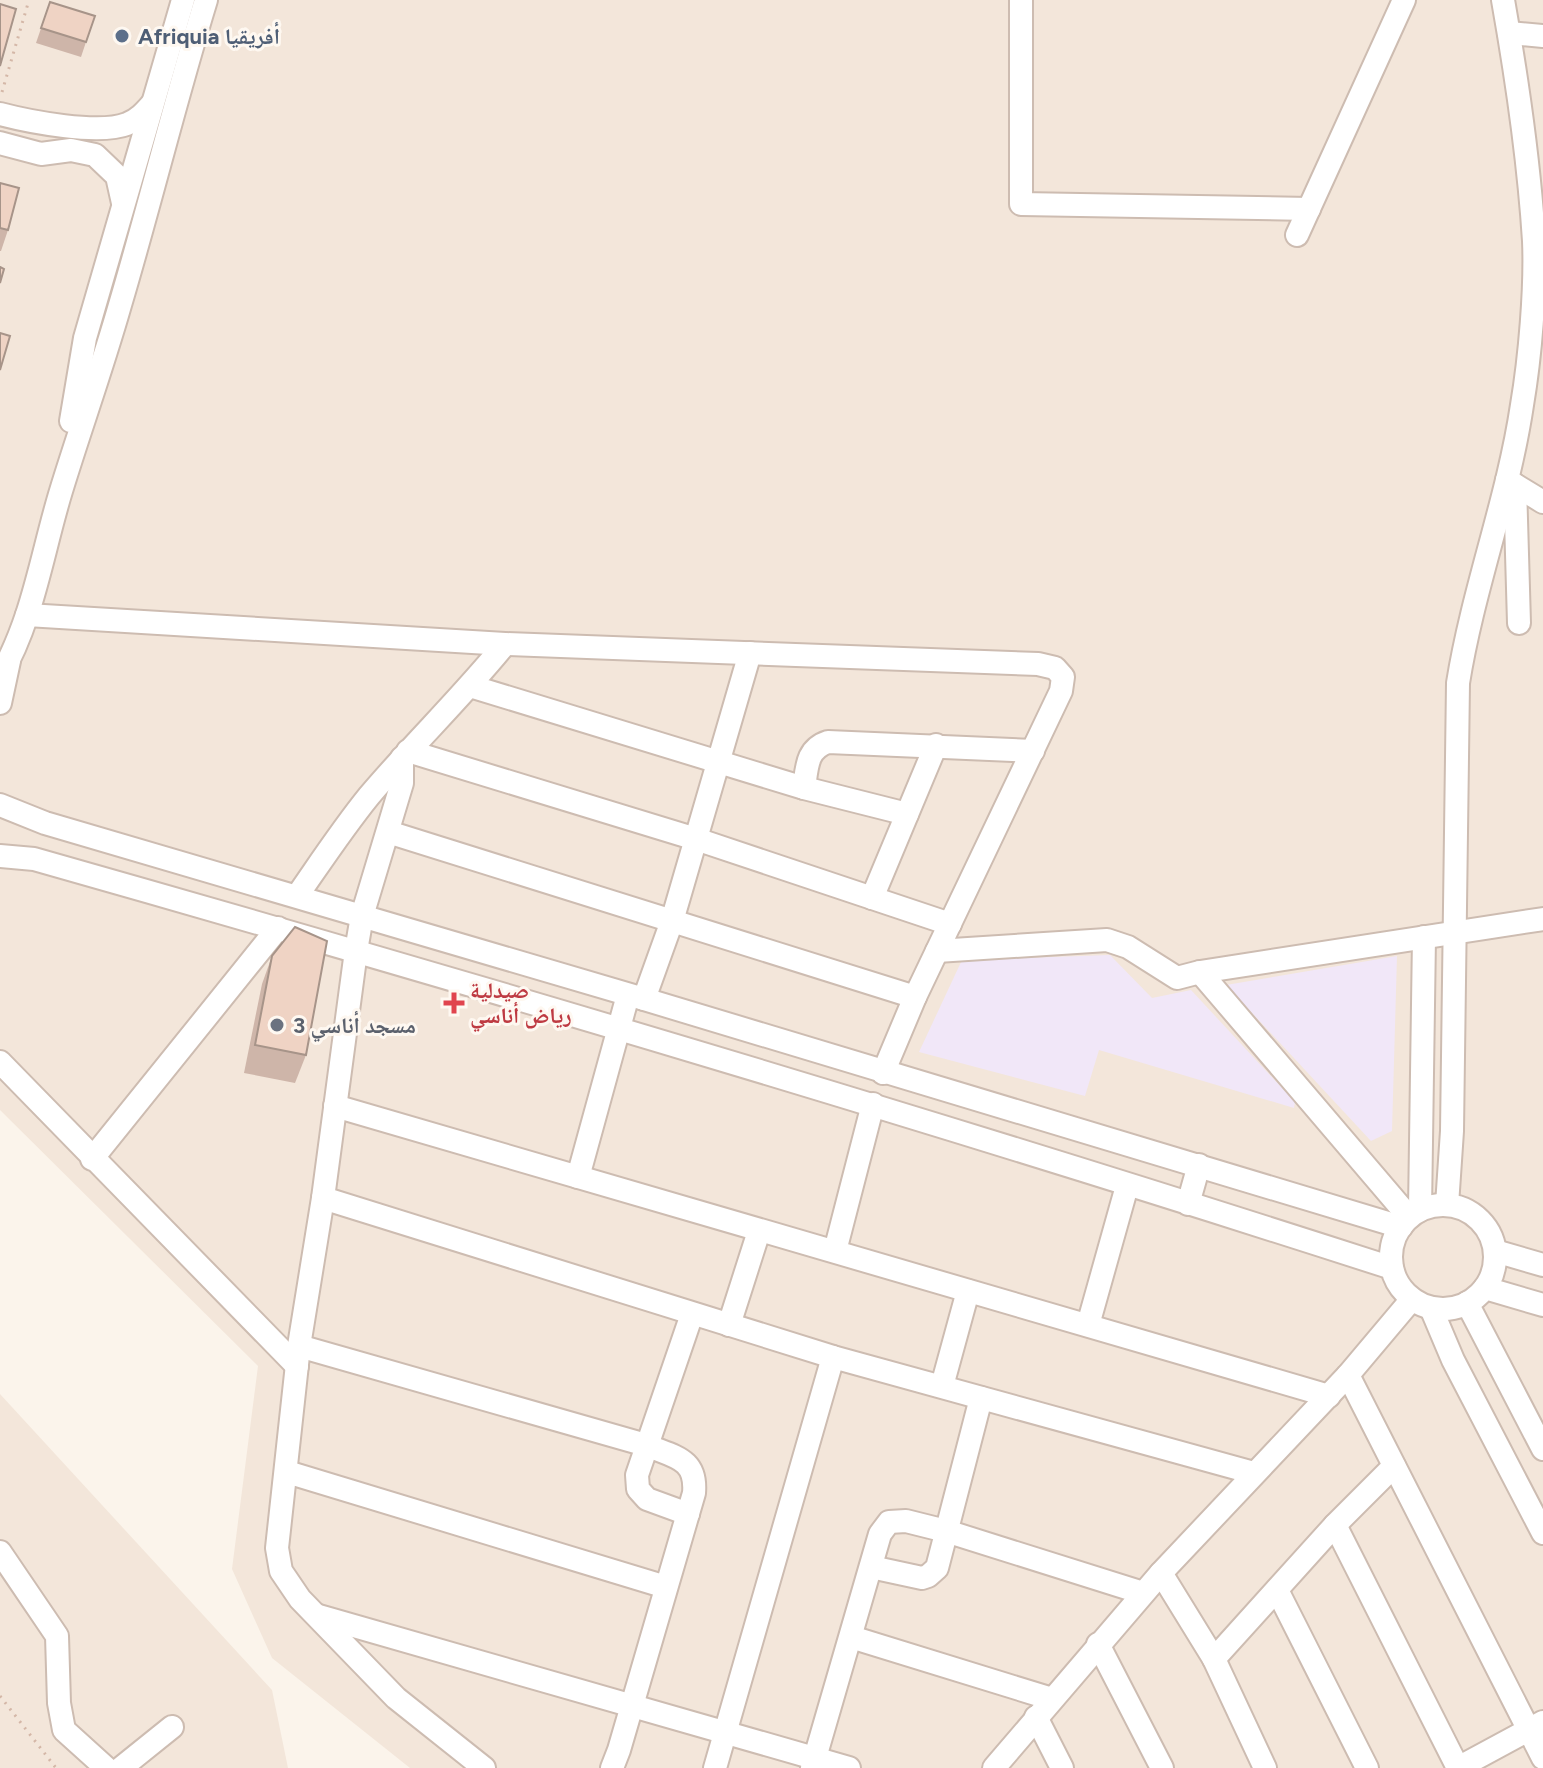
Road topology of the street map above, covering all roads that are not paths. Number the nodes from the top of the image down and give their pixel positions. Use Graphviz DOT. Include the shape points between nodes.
graph roads {
  1 [pos="183,0"];
  2 [pos="206,0"];
  3 [pos="1021,0"];
  4 [pos="1404,0"];
  5 [pos="1503,0"];
  6 [pos="1509,33"];
  7 [pos="1543,36"];
  8 [pos="153,104"];
  9 [pos="8,116"];
  10 [pos="4,144"];
  11 [pos="123,204"];
  12 [pos="1309,209"];
  13 [pos="1297,235"];
  14 [pos="1511,483"];
  15 [pos="60,494"];
  16 [pos="1543,502"];
  17 [pos="27,615"];
  18 [pos="1519,623"];
  19 [pos="505,644"];
  20 [pos="750,653"];
  21 [pos="4,668"];
  22 [pos="470,686"];
  23 [pos="0,703"];
  24 [pos="936,745"];
  25 [pos="1033,751"];
  26 [pos="405,754"];
  27 [pos="718,763"];
  28 [pos="804,788"];
  29 [pos="0,805"];
  30 [pos="907,814"];
  31 [pos="388,832"];
  32 [pos="696,839"];
  33 [pos="0,856"];
  34 [pos="297,896"];
  35 [pos="872,898"];
  36 [pos="362,916"];
  37 [pos="1543,919"];
  38 [pos="672,921"];
  39 [pos="950,924"];
  40 [pos="278,928"];
  41 [pos="1453,933"];
  42 [pos="1424,937"];
  43 [pos="356,951"];
  44 [pos="937,951"];
  45 [pos="1200,972"];
  46 [pos="636,997"];
  47 [pos="915,997"];
  48 [pos="619,1029"];
  49 [pos="0,1062"];
  50 [pos="883,1073"];
  51 [pos="912,1081"];
  52 [pos="873,1104"];
  53 [pos="335,1106"];
  54 [pos="902,1114"];
  55 [pos="92,1159"];
  56 [pos="1199,1165"];
  57 [pos="578,1177"];
  58 [pos="1127,1186"];
  59 [pos="323,1198"];
  60 [pos="1188,1204"];
  61 [pos="1447,1205"];
  62 [pos="1410,1218"];
  63 [pos="759,1231"];
  64 [pos="835,1251"];
  65 [pos="1495,1251"];
  66 [pos="1543,1265"];
  67 [pos="1392,1268"];
  68 [pos="1485,1288"];
  69 [pos="968,1291"];
  70 [pos="1422,1303"];
  71 [pos="1467,1303"];
  72 [pos="1543,1305"];
  73 [pos="692,1314"];
  74 [pos="729,1325"];
  75 [pos="1088,1325"];
  76 [pos="298,1356"];
  77 [pos="833,1357"];
  78 [pos="1348,1375"];
  79 [pos="942,1386"];
  80 [pos="1329,1396"];
  81 [pos="981,1398"];
  82 [pos="646,1445"];
  83 [pos="1543,1449"];
  84 [pos="1394,1466"];
  85 [pos="287,1472"];
  86 [pos="1254,1473"];
  87 [pos="1535,1499"];
  88 [pos="688,1514"];
  89 [pos="1335,1525"];
  90 [pos="946,1531"];
  91 [pos="1543,1533"];
  92 [pos="0,1552"];
  93 [pos="871,1567"];
  94 [pos="1161,1573"];
  95 [pos="666,1587"];
  96 [pos="1277,1590"];
  97 [pos="1143,1593"];
  98 [pos="318,1616"];
  99 [pos="851,1637"];
  100 [pos="1098,1644"];
  101 [pos="1214,1659"];
  102 [pos="1052,1699"];
  103 [pos="632,1706"];
  104 [pos="1036,1717"];
  105 [pos="1536,1726"];
  106 [pos="172,1727"];
  107 [pos="726,1732"];
  108 [pos="1543,1758"];
  109 [pos="813,1763"];
  110 [pos="106,1768"];
  111 [pos="121,1768"];
  112 [pos="484,1768"];
  113 [pos="612,1768"];
  114 [pos="715,1768"];
  115 [pos="849,1768"];
  116 [pos="994,1768"];
  117 [pos="1062,1768"];
  118 [pos="1162,1768"];
  119 [pos="1265,1768"];
  120 [pos="1367,1768"];
  121 [pos="1458,1768"];
  1 -- 8 [label="street"];
  2 -- 15 [label="street"];
  3 -- 12 [label="street" via="1021,204"];
  4 -- 12 [label="street"];
  5 -- 6 [label="street"];
  6 -- 7 [label="street"];
  6 -- 14 [label="street" via="1534,244"];
  8 -- 9 [label="street" via="125,125 103,127"];
  8 -- 11 [label="street"];
  9 -- 10 [label="street"];
  10 -- 11 [label="street" via="41,154 71,150 95,155 117,176"];
  11 -- 15 [label="street" via="85,338"];
  12 -- 13 [label="street"];
  14 -- 16 [label="street"];
  14 -- 18 [label="street"];
  14 -- 41 [label="street" via="1458,683"];
  15 -- 17 [label="street"];
  17 -- 19 [label="street"];
  17 -- 21 [label="street"];
  19 -- 20 [label="street"];
  19 -- 22 [label="street"];
  20 -- 25 [label="street" via="1055,668 1063,683"];
  20 -- 27 [label="street"];
  21 -- 23 [label="street"];
  22 -- 26 [label="street"];
  22 -- 27 [label="street"];
  24 -- 25 [label="street"];
  24 -- 28 [label="street" via="820,745 811,754"];
  24 -- 30 [label="street"];
  25 -- 39 [label="street"];
  26 -- 31 [label="street"];
  26 -- 32 [label="street"];
  26 -- 34 [label="street"];
  27 -- 28 [label="street"];
  27 -- 32 [label="street"];
  28 -- 30 [label="street"];
  29 -- 34 [label="street" via="45,823"];
  30 -- 35 [label="street"];
  31 -- 36 [label="street"];
  31 -- 38 [label="street"];
  32 -- 35 [label="street"];
  32 -- 38 [label="street"];
  33 -- 40 [label="street" via="34,859"];
  34 -- 36 [label="street"];
  35 -- 39 [label="street"];
  36 -- 43 [label="street"];
  36 -- 46 [label="street"];
  37 -- 41 [label="street"];
  38 -- 46 [label="street"];
  38 -- 47 [label="street"];
  39 -- 44 [label="street"];
  40 -- 43 [label="street"];
  40 -- 55 [label="street"];
  41 -- 42 [label="street"];
  41 -- 61 [label="street"];
  42 -- 45 [label="street"];
  42 -- 62 [label="street"];
  43 -- 48 [label="street"];
  43 -- 53 [label="street"];
  44 -- 45 [label="street" via="1107,940 1177,978"];
  44 -- 47 [label="street"];
  45 -- 62 [label="street"];
  46 -- 48 [label="street"];
  46 -- 50 [label="street"];
  47 -- 50 [label="street"];
  48 -- 52 [label="street"];
  48 -- 57 [label="street"];
  49 -- 55 [label="street"];
  50 -- 51 [label="street"];
  51 -- 54 [label="street"];
  51 -- 56 [label="street"];
  52 -- 54 [label="street"];
  52 -- 64 [label="street"];
  53 -- 57 [label="street"];
  53 -- 59 [label="street"];
  54 -- 58 [label="street"];
  55 -- 76 [label="street"];
  56 -- 60 [label="street"];
  56 -- 62 [label="street"];
  57 -- 63 [label="street"];
  58 -- 60 [label="street"];
  58 -- 75 [label="street"];
  59 -- 73 [label="street"];
  59 -- 76 [label="street"];
  60 -- 67 [label="street"];
  61 -- 62 [label="street"];
  61 -- 65 [label="street" via="1480,1219"];
  62 -- 67 [label="street" via="1391,1254"];
  63 -- 64 [label="street"];
  63 -- 74 [label="street"];
  64 -- 69 [label="street"];
  65 -- 66 [label="street"];
  65 -- 68 [label="street"];
  67 -- 70 [label="street" via="1399,1285"];
  68 -- 71 [label="street"];
  68 -- 72 [label="street"];
  69 -- 75 [label="street"];
  69 -- 79 [label="street"];
  70 -- 71 [label="street" via="1452,1308"];
  70 -- 78 [label="street"];
  70 -- 87 [label="street"];
  71 -- 83 [label="street"];
  73 -- 74 [label="street"];
  73 -- 82 [label="street"];
  74 -- 77 [label="street"];
  75 -- 80 [label="street"];
  76 -- 82 [label="street"];
  76 -- 85 [label="street"];
  77 -- 79 [label="street"];
  77 -- 107 [label="street"];
  78 -- 80 [label="street"];
  78 -- 84 [label="street"];
  79 -- 81 [label="street"];
  80 -- 86 [label="street"];
  81 -- 86 [label="street"];
  81 -- 90 [label="street"];
  82 -- 88 [label="street" via="688,1464 694,1473"];
  82 -- 88 [label="street" via="637,1475 641,1495"];
  84 -- 89 [label="street"];
  84 -- 105 [label="street"];
  85 -- 95 [label="street"];
  85 -- 98 [label="street" via="278,1560 292,1590"];
  86 -- 94 [label="street"];
  87 -- 91 [label="street"];
  88 -- 95 [label="street"];
  89 -- 96 [label="street"];
  89 -- 121 [label="street"];
  90 -- 93 [label="street" via="889,1522"];
  90 -- 93 [label="street" via="937,1568 928,1576"];
  90 -- 97 [label="street"];
  92 -- 110 [label="street" via="57,1636 64,1730"];
  93 -- 99 [label="street"];
  94 -- 97 [label="street"];
  94 -- 101 [label="street"];
  95 -- 103 [label="street"];
  96 -- 101 [label="street"];
  96 -- 120 [label="street"];
  97 -- 100 [label="street"];
  98 -- 103 [label="street"];
  98 -- 112 [label="street" via="396,1698"];
  99 -- 102 [label="street"];
  99 -- 109 [label="street"];
  100 -- 102 [label="street"];
  100 -- 118 [label="street"];
  101 -- 119 [label="street"];
  102 -- 104 [label="street"];
  103 -- 107 [label="street"];
  103 -- 113 [label="street"];
  104 -- 116 [label="street"];
  104 -- 117 [label="street"];
  105 -- 108 [label="street"];
  105 -- 121 [label="street"];
  106 -- 111 [label="street"];
  107 -- 109 [label="street"];
  107 -- 114 [label="street"];
  109 -- 115 [label="street"];
}
